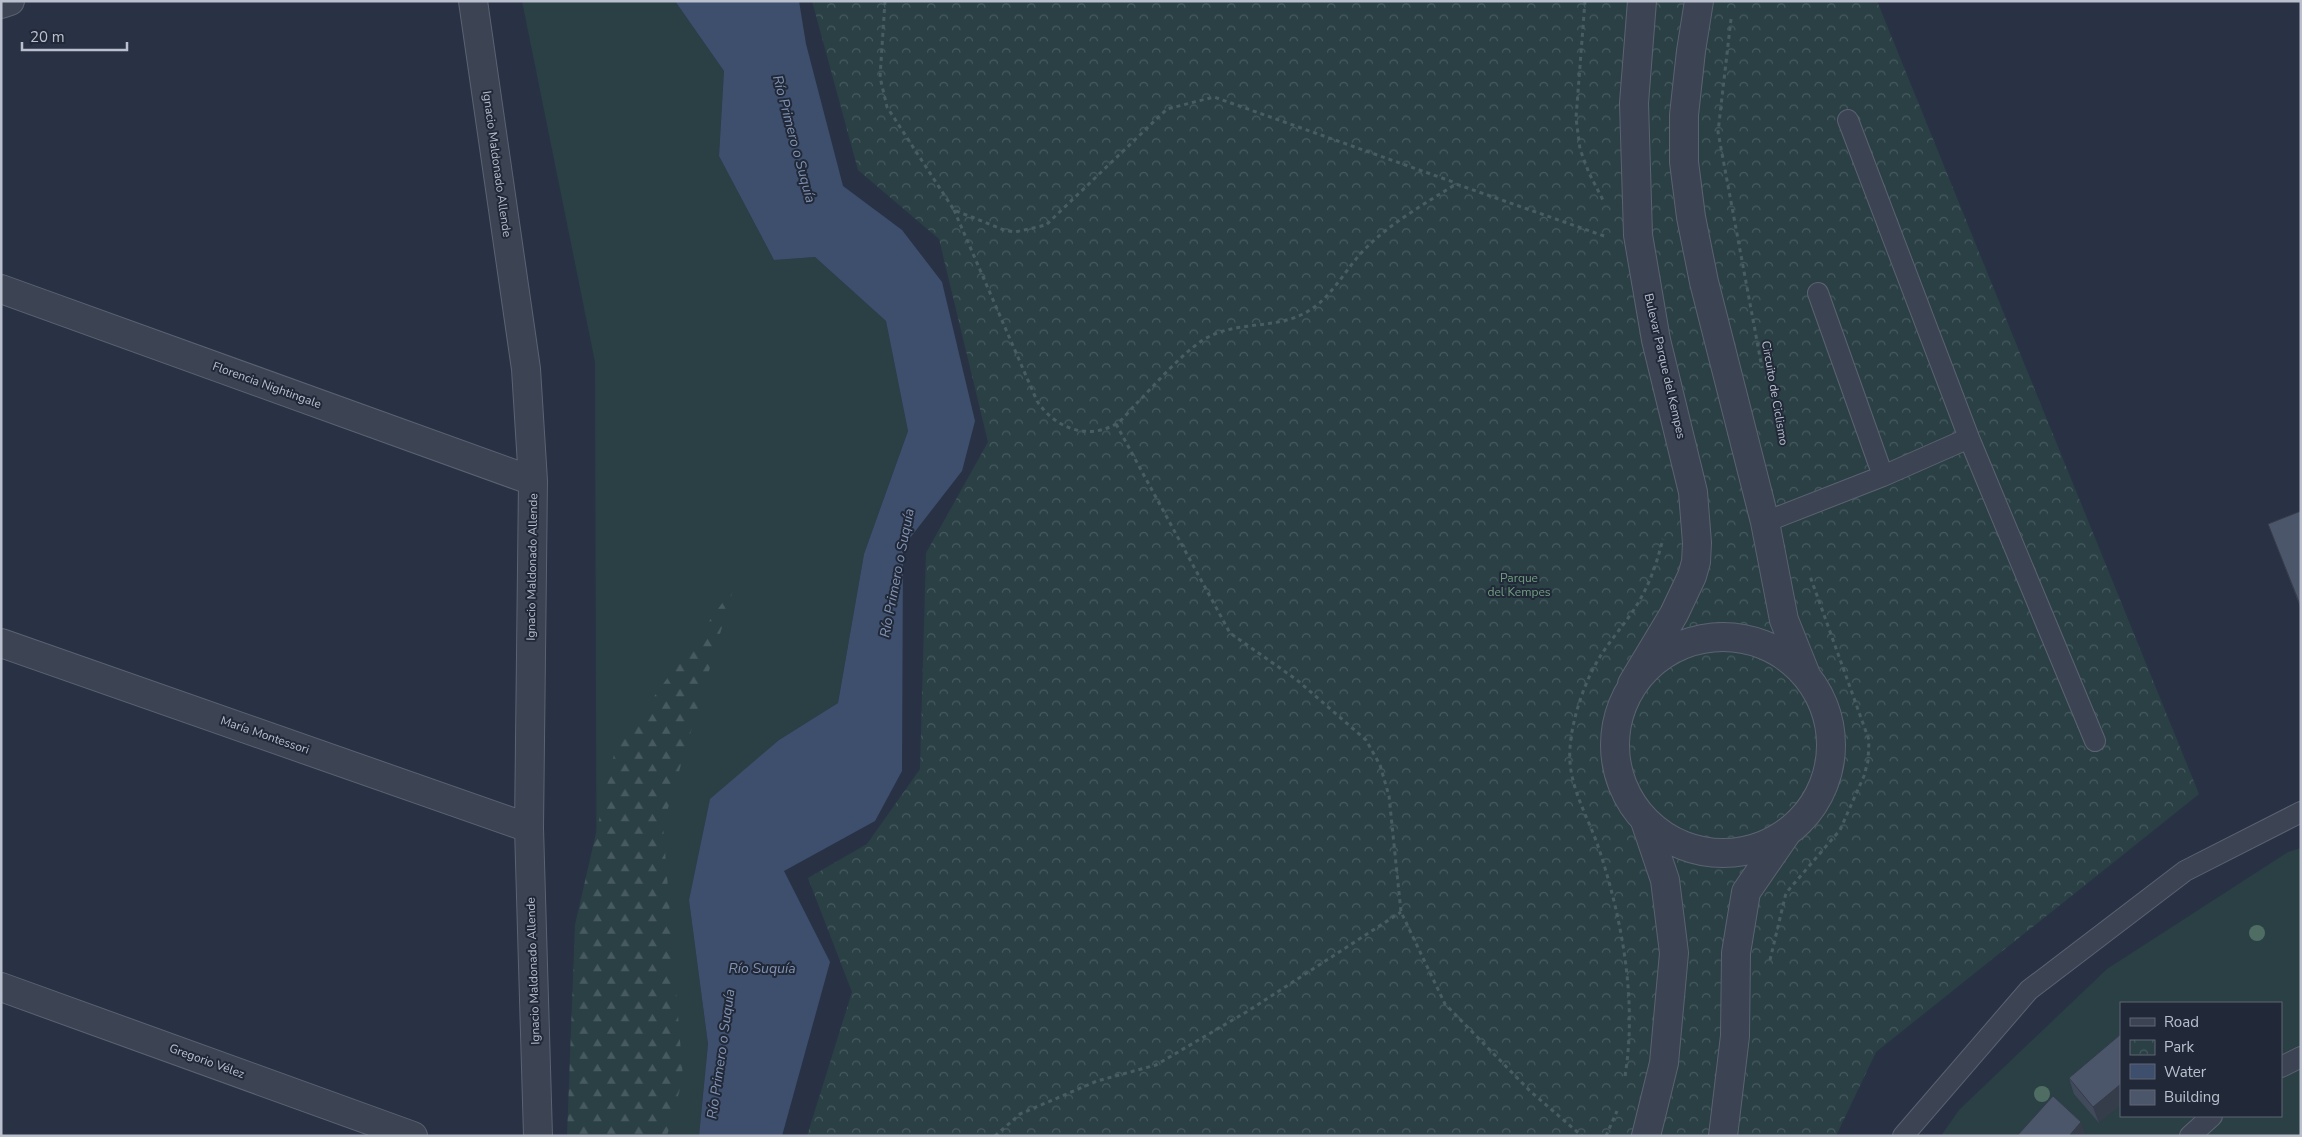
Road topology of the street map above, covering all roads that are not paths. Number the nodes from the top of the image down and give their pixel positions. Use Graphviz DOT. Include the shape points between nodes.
graph roads {
  1 [pos="10,1"];
  2 [pos="473,1"];
  3 [pos="1642,1"];
  4 [pos="1699,1"];
  5 [pos="1,4"];
  6 [pos="1848,120"];
  7 [pos="1,289"];
  8 [pos="1818,293"];
  9 [pos="1969,438"];
  10 [pos="1883,476"];
  11 [pos="533,481"];
  12 [pos="1765,522"];
  13 [pos="1,643"];
  14 [pos="1806,675"];
  15 [pos="1632,684"];
  16 [pos="2095,741"];
  17 [pos="2301,812"];
  18 [pos="1645,820"];
  19 [pos="529,828"];
  20 [pos="1787,832"];
  21 [pos="1,987"];
  22 [pos="2301,1057"];
  23 [pos="2282,1066"];
  24 [pos="2211,1117"];
  25 [pos="413,1136"];
  26 [pos="538,1136"];
  27 [pos="1646,1136"];
  28 [pos="1722,1136"];
  29 [pos="1903,1136"];
  30 [pos="2190,1136"];
  1 -- 5 [label="street"];
  2 -- 11 [label="street, Ignacio Maldonado Allende" via="526,369"];
  3 -- 15 [label="street, Bulevar Parque del Kempes" via="1634,104 1638,235 1656,340 1693,492 1697,543 1692,576 1674,614"];
  4 -- 12 [label="street" via="1684,115 1684,162 1704,282"];
  6 -- 9 [label="lane"];
  7 -- 11 [label="street, Florencia Nightingale"];
  8 -- 10 [label="lane"];
  9 -- 10 [label="lane"];
  9 -- 16 [label="lane"];
  10 -- 12 [label="lane"];
  11 -- 19 [label="street, Ignacio Maldonado Allende"];
  12 -- 14 [label="street" via="1784,620"];
  13 -- 19 [label="street, María Montessori"];
  14 -- 15 [label="street" via="1792,661 1757,642 1717,636 1672,649 1645,669"];
  14 -- 20 [label="street" via="1827,714 1830,758 1826,779 1816,799"];
  15 -- 18 [label="street" via="1617,717 1614,753 1623,788"];
  17 -- 29 [label="lane" via="2185,871 2028,990"];
  18 -- 20 [label="street" via="1682,845 1725,853 1768,843"];
  18 -- 27 [label="street" via="1665,880 1674,953 1664,1063"];
  19 -- 26 [label="street, Ignacio Maldonado Allende"];
  20 -- 28 [label="street" via="1746,892 1736,953 1735,1036"];
  21 -- 25 [label="street, Gregorio Vélez"];
  22 -- 23 [label="lane"];
  24 -- 30 [label="lane"];
}
